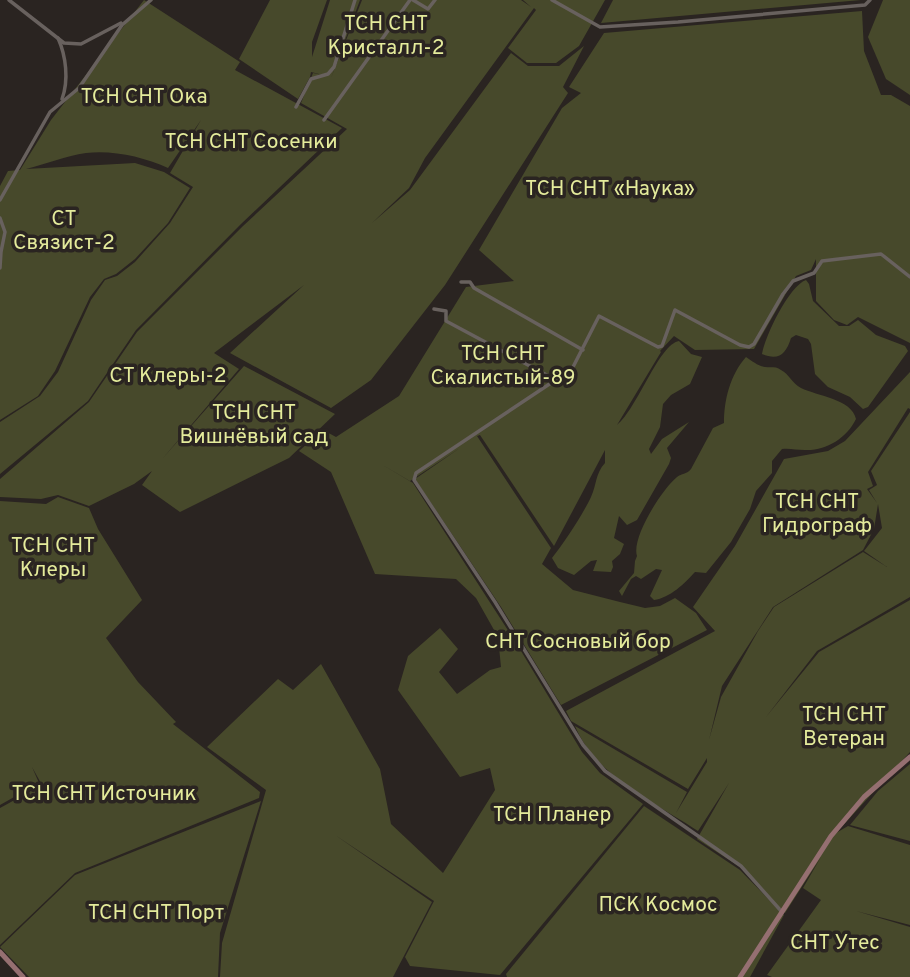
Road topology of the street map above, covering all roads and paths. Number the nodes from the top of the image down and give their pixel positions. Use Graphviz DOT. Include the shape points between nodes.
graph roads {
  1 [pos="9,0"];
  2 [pos="151,0"];
  3 [pos="355,0"];
  4 [pos="411,0"];
  5 [pos="435,0"];
  6 [pos="552,0"];
  7 [pos="870,0"];
  8 [pos="129,18"];
  9 [pos="58,38"];
  10 [pos="62,101"];
  11 [pos="296,107"];
  12 [pos="324,120"];
  13 [pos="0,200"];
  14 [pos="0,218"];
  15 [pos="0,268"];
  16 [pos="910,278"];
  17 [pos="461,282"];
  18 [pos="434,309"];
  19 [pos="583,350"];
  20 [pos="556,380"];
  21 [pos="910,757"];
  22 [pos="782,912"];
  23 [pos="0,952"];
  24 [pos="23,977"];
  25 [pos="740,977"];
  1 -- 9 [label="street"];
  2 -- 8 [label="street"];
  3 -- 11 [label="street" via="334,67 311,79"];
  4 -- 5 [label="street" via="428,9"];
  4 -- 12 [label="street"];
  6 -- 7 [label="street" via="600,27 866,5"];
  8 -- 9 [label="street" via="81,44"];
  8 -- 10 [label="street" via="79,88"];
  9 -- 10 [label="street" via="65,65"];
  10 -- 13 [label="street" via="50,112"];
  14 -- 15 [label="street" via="5,232"];
  16 -- 19 [label="street" via="881,254 822,261 814,273 793,281 749,347 675,310 662,346 598,316"];
  17 -- 19 [label="street" via="470,282"];
  18 -- 20 [label="street" via="446,311 446,321"];
  19 -- 20 [label="street" via="572,369"];
  20 -- 22 [label="street" via="416,473 414,480 583,746 605,771 741,866"];
  21 -- 22 [label="main road" via="851,811"];
  22 -- 25 [label="main road"];
  23 -- 24 [label="main road"];
}
